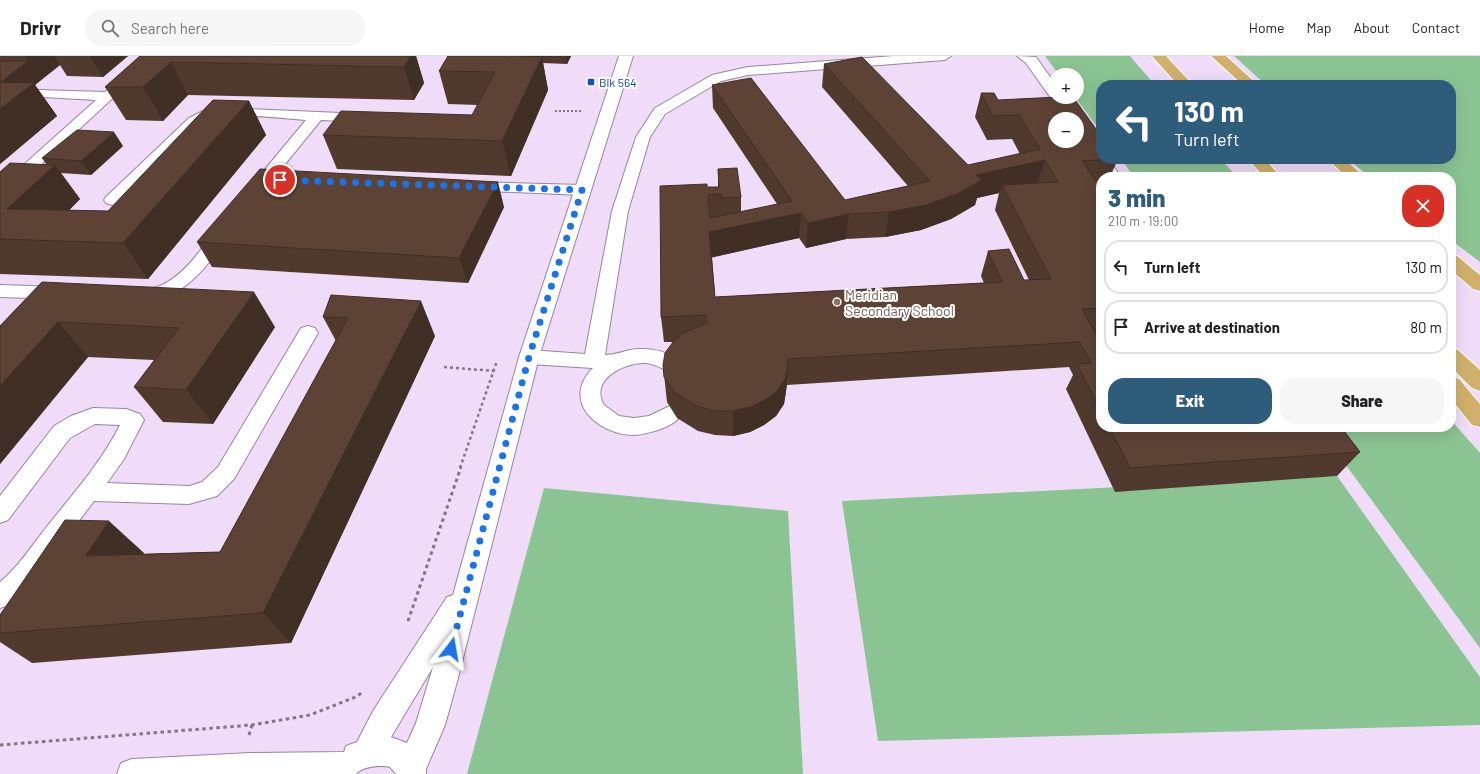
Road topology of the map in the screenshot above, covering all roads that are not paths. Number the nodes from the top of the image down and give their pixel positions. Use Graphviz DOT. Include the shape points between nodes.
graph roads {
  1 [pos="152,56"];
  2 [pos="626,56"];
  3 [pos="945,56"];
  4 [pos="1023,56"];
  5 [pos="1159,56"];
  6 [pos="1218,56"];
  7 [pos="1181,80"];
  8 [pos="1245,80"];
  9 [pos="54,83"];
  10 [pos="43,93"];
  11 [pos="108,96"];
  12 [pos="31,101"];
  13 [pos="1065,109"];
  14 [pos="316,116"];
  15 [pos="379,118"];
  16 [pos="1096,153"];
  17 [pos="1261,164"];
  18 [pos="1342,164"];
  19 [pos="1268,172"];
  20 [pos="1350,172"];
  21 [pos="454,186"];
  22 [pos="582,190"];
  23 [pos="0,194"];
  24 [pos="112,200"];
  25 [pos="245,204"];
  26 [pos="231,222"];
  27 [pos="1456,264"];
  28 [pos="1480,285"];
  29 [pos="0,290"];
  30 [pos="57,293"];
  31 [pos="79,293"];
  32 [pos="125,294"];
  33 [pos="41,310"];
  34 [pos="308,333"];
  35 [pos="529,357"];
  36 [pos="1456,360"];
  37 [pos="604,362"];
  38 [pos="675,367"];
  39 [pos="1480,383"];
  40 [pos="1456,390"];
  41 [pos="672,413"];
  42 [pos="1480,419"];
  43 [pos="88,492"];
  44 [pos="0,513"];
  45 [pos="466,591"];
  46 [pos="0,598"];
  47 [pos="351,764"];
  48 [pos="411,772"];
  49 [pos="132,774"];
  1 -- 11 [label="lane"];
  2 -- 22 [label="street"];
  3 -- 37 [label="lane" via="748,71 717,78 660,111 643,136 620,211"];
  4 -- 13 [label="lane" via="1031,60"];
  5 -- 7 [label="highway"];
  6 -- 8 [label="highway"];
  9 -- 10 [label="lane"];
  10 -- 11 [label="lane"];
  10 -- 12 [label="lane"];
  11 -- 23 [label="lane"];
  13 -- 16 [label="lane"];
  14 -- 15 [label="lane"];
  14 -- 24 [label="lane" via="227,112 208,114 194,121"];
  14 -- 25 [label="lane" via="272,180"];
  17 -- 19 [label="highway"];
  18 -- 20 [label="highway"];
  21 -- 22 [label="lane"];
  22 -- 35 [label="street"];
  26 -- 32 [label="lane" via="188,276 169,288 147,295"];
  27 -- 28 [label="highway"];
  29 -- 30 [label="lane"];
  30 -- 31 [label="lane"];
  30 -- 33 [label="lane"];
  34 -- 43 [label="lane" via="226,474 209,489 189,495"];
  35 -- 37 [label="lane"];
  35 -- 45 [label="street"];
  36 -- 39 [label="highway"];
  37 -- 38 [label="lane" via="634,356 656,358"];
  37 -- 41 [label="lane" via="590,391 593,408 607,420 629,427 653,424"];
  40 -- 42 [label="highway"];
  43 -- 44 [label="lane" via="126,437 133,420 126,417 93,416 62,432"];
  43 -- 46 [label="lane" via="20,579"];
  45 -- 47 [label="street" via="383,721"];
  45 -- 48 [label="street" via="430,726"];
  47 -- 48 [label="street" via="387,751 402,756"];
  47 -- 49 [label="street"];
}
